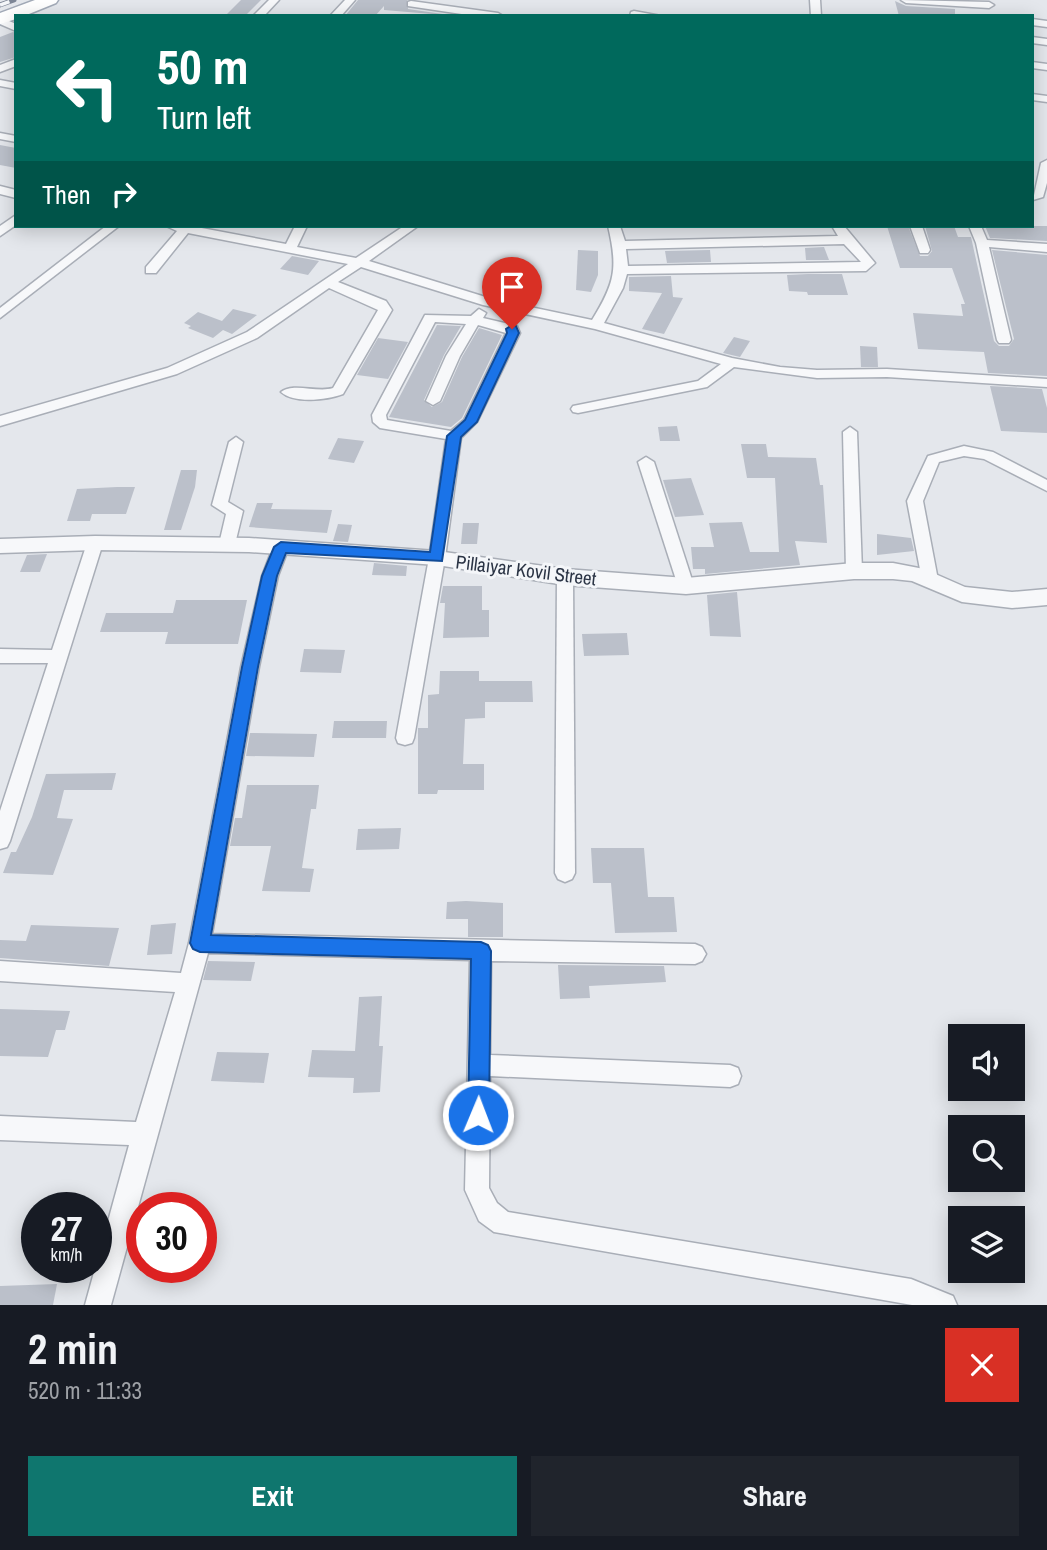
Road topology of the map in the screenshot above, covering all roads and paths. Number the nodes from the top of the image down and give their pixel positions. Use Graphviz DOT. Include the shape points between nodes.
graph roads {
  1 [pos="28,0"];
  2 [pos="50,0"];
  3 [pos="66,0"];
  4 [pos="274,0"];
  5 [pos="350,0"];
  6 [pos="906,0"];
  7 [pos="413,2"];
  8 [pos="488,5"];
  9 [pos="989,7"];
  10 [pos="21,14"];
  11 [pos="31,14"];
  12 [pos="260,14"];
  13 [pos="337,14"];
  14 [pos="480,14"];
  15 [pos="6,21"];
  16 [pos="1043,171"];
  17 [pos="1037,197"];
  18 [pos="14,221"];
  19 [pos="110,228"];
  20 [pos="178,228"];
  21 [pos="184,228"];
  22 [pos="300,228"];
  23 [pos="409,228"];
  24 [pos="615,228"];
  25 [pos="839,228"];
  26 [pos="917,228"];
  27 [pos="976,228"];
  28 [pos="0,232"];
  29 [pos="847,240"];
  30 [pos="982,243"];
  31 [pos="620,245"];
  32 [pos="290,248"];
  33 [pos="1047,248"];
  34 [pos="924,250"];
  35 [pos="362,263"];
  36 [pos="151,270"];
  37 [pos="623,270"];
  38 [pos="330,284"];
  39 [pos="488,302"];
  40 [pos="0,314"];
  41 [pos="474,320"];
  42 [pos="596,325"];
  43 [pos="1004,340"];
  44 [pos="731,362"];
  45 [pos="1047,383"];
  46 [pos="288,392"];
  47 [pos="433,401"];
  48 [pos="578,409"];
  49 [pos="1,420"];
  50 [pos="850,432"];
  51 [pos="454,436"];
  52 [pos="236,442"];
  53 [pos="646,462"];
  54 [pos="1047,486"];
  55 [pos="95,543"];
  56 [pos="227,544"];
  57 [pos="281,547"];
  58 [pos="1,548"];
  59 [pos="437,558"];
  60 [pos="854,571"];
  61 [pos="565,577"];
  62 [pos="930,580"];
  63 [pos="686,586"];
  64 [pos="1047,597"];
  65 [pos="0,656"];
  66 [pos="59,657"];
  67 [pos="405,738"];
  68 [pos="0,841"];
  69 [pos="565,873"];
  70 [pos="200,943"];
  71 [pos="481,951"];
  72 [pos="695,954"];
  73 [pos="0,971"];
  74 [pos="189,982"];
  75 [pos="479,1065"];
  76 [pos="730,1076"];
  77 [pos="0,1128"];
  78 [pos="144,1134"];
  79 [pos="99,1305"];
  80 [pos="944,1305"];
  1 -- 15 [label="main road"];
  2 -- 10 [label="main road"];
  3 -- 11 [label="main road"];
  4 -- 12 [label="street"];
  5 -- 13 [label="street"];
  6 -- 9 [label="street"];
  7 -- 14 [label="street"];
  8 -- 14 [label="street"];
  16 -- 17 [label="street"];
  18 -- 28 [label="street"];
  19 -- 40 [label="street"];
  20 -- 36 [label="street"];
  21 -- 32 [label="street"];
  22 -- 32 [label="street"];
  23 -- 35 [label="street"];
  24 -- 31 [label="street"];
  25 -- 29 [label="street"];
  26 -- 34 [label="street"];
  27 -- 30 [label="street"];
  29 -- 31 [label="street"];
  29 -- 37 [label="street" via="867,265"];
  30 -- 33 [label="street"];
  30 -- 43 [label="street"];
  31 -- 37 [label="street"];
  32 -- 35 [label="street"];
  35 -- 38 [label="street"];
  35 -- 39 [label="street"];
  37 -- 42 [label="street"];
  38 -- 46 [label="street" via="381,304 385,310 338,391 326,395"];
  38 -- 49 [label="street" via="252,335 172,371"];
  39 -- 41 [label="street"];
  39 -- 42 [label="street"];
  41 -- 47 [label="street"];
  41 -- 51 [label="street" via="513,333 470,422"];
  41 -- 51 [label="street" via="430,317 379,415 385,425"];
  42 -- 44 [label="street"];
  44 -- 45 [label="street" via="817,374 887,373"];
  44 -- 48 [label="street" via="702,384"];
  50 -- 60 [label="street"];
  51 -- 59 [label="street"];
  52 -- 56 [label="street" via="220,505 235,511"];
  53 -- 63 [label="street"];
  54 -- 62 [label="street" via="988,455 964,451 933,459 915,501"];
  55 -- 56 [label="street, Pillaiyar Kovil Street"];
  55 -- 58 [label="street, Pillaiyar Kovil Street"];
  55 -- 66 [label="street"];
  56 -- 57 [label="street, Pillaiyar Kovil Street"];
  57 -- 59 [label="street, Pillaiyar Kovil Street"];
  57 -- 70 [label="street" via="250,667"];
  59 -- 61 [label="street, Pillaiyar Kovil Street"];
  59 -- 67 [label="street"];
  60 -- 62 [label="street, Pillaiyar Kovil Street" via="916,574"];
  60 -- 63 [label="street, Pillaiyar Kovil Street"];
  61 -- 63 [label="street, Pillaiyar Kovil Street"];
  61 -- 69 [label="street"];
  62 -- 64 [label="street, Pillaiyar Kovil Street" via="962,594 1012,600"];
  65 -- 66 [label="street"];
  66 -- 68 [label="street"];
  70 -- 71 [label="street"];
  70 -- 74 [label="street"];
  71 -- 72 [label="street"];
  71 -- 75 [label="street"];
  73 -- 74 [label="street"];
  74 -- 78 [label="street"];
  75 -- 76 [label="street"];
  75 -- 80 [label="street" via="477,1189 488,1212 503,1223 911,1292"];
  77 -- 78 [label="street"];
  78 -- 79 [label="street"];
}
